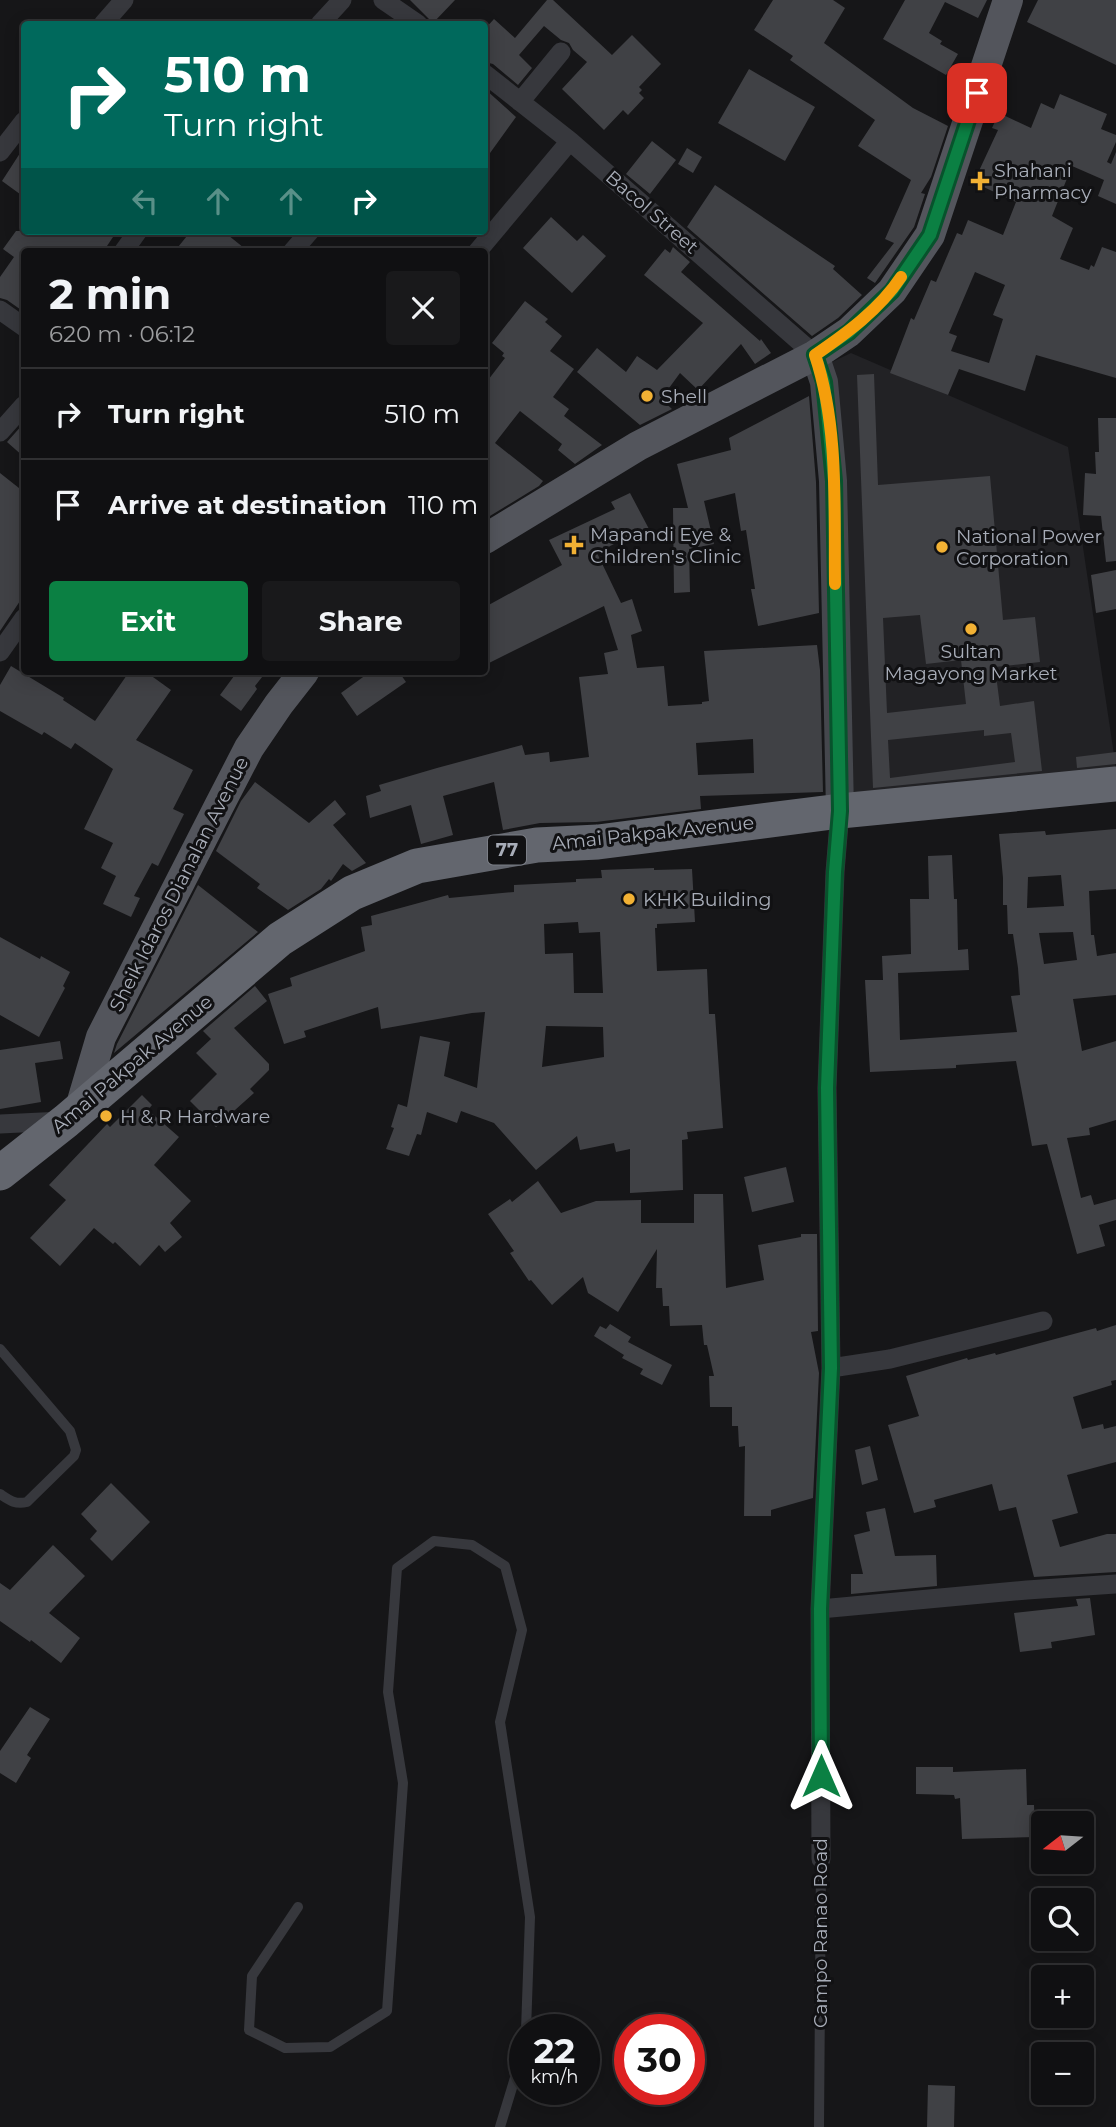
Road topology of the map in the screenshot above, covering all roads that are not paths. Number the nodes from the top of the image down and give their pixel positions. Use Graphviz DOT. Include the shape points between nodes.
graph roads {
  1 [pos="124,0"];
  2 [pos="342,0"];
  3 [pos="383,0"];
  4 [pos="1008,0"];
  5 [pos="106,21"];
  6 [pos="323,21"];
  7 [pos="414,21"];
  8 [pos="561,52"];
  9 [pos="488,76"];
  10 [pos="520,102"];
  11 [pos="21,125"];
  12 [pos="570,141"];
  13 [pos="0,152"];
  14 [pos="480,248"];
  15 [pos="0,310"];
  16 [pos="21,325"];
  17 [pos="815,355"];
  18 [pos="21,408"];
  19 [pos="0,432"];
  20 [pos="488,537"];
  21 [pos="21,622"];
  22 [pos="0,652"];
  23 [pos="302,675"];
  24 [pos="1116,785"];
  25 [pos="840,811"];
  26 [pos="73,1114"];
  27 [pos="0,1124"];
  28 [pos="0,1173"];
  29 [pos="1043,1321"];
  30 [pos="0,1349"];
  31 [pos="831,1368"];
  32 [pos="0,1494"];
  33 [pos="1116,1584"];
  34 [pos="820,1609"];
  35 [pos="821,1859"];
  36 [pos="298,1907"];
  37 [pos="527,2014"];
  38 [pos="509,2100"];
  39 [pos="500,2127"];
  40 [pos="819,2127"];
  1 -- 5 [label="street"];
  2 -- 6 [label="street"];
  3 -- 7 [label="street"];
  4 -- 17 [label="main road" via="930,235 892,291 849,332"];
  8 -- 10 [label="street"];
  9 -- 10 [label="street, Bacol Street"];
  10 -- 12 [label="street, Bacol Street"];
  11 -- 13 [label="street"];
  12 -- 14 [label="street"];
  12 -- 17 [label="street, Bacol Street"];
  15 -- 16 [label="street"];
  17 -- 20 [label="main road" via="638,446"];
  17 -- 25 [label="main road, Campo Ranao Road" via="824,382 834,481"];
  18 -- 19 [label="street"];
  21 -- 22 [label="street"];
  23 -- 26 [label="main road, Sheik Idaros Dianalan Avenue" via="249,748 101,1037"];
  24 -- 25 [label="highway, Amai Pakpak Avenue / 77"];
  25 -- 26 [label="highway, Amai Pakpak Avenue / 77" via="597,842 537,845 417,866 383,879 352,893 280,939"];
  25 -- 31 [label="street, Campo Ranao Road" via="827,1088"];
  26 -- 27 [label="street"];
  26 -- 28 [label="highway, Amai Pakpak Avenue / 77"];
  29 -- 31 [label="street" via="890,1359"];
  30 -- 32 [label="lane" via="70,1431 76,1450 27,1502 11,1502"];
  31 -- 34 [label="street, Campo Ranao Road"];
  33 -- 34 [label="street"];
  34 -- 35 [label="street, Campo Ranao Road"];
  35 -- 40 [label="lane, Campo Ranao Road"];
  36 -- 37 [label="lane" via="252,1976 249,2030 285,2048 330,2047 387,2011 403,1783 388,1692 397,1568 434,1541 472,1545 505,1566 522,1630 500,1722 530,1917"];
  38 -- 39 [label="lane"];
}
